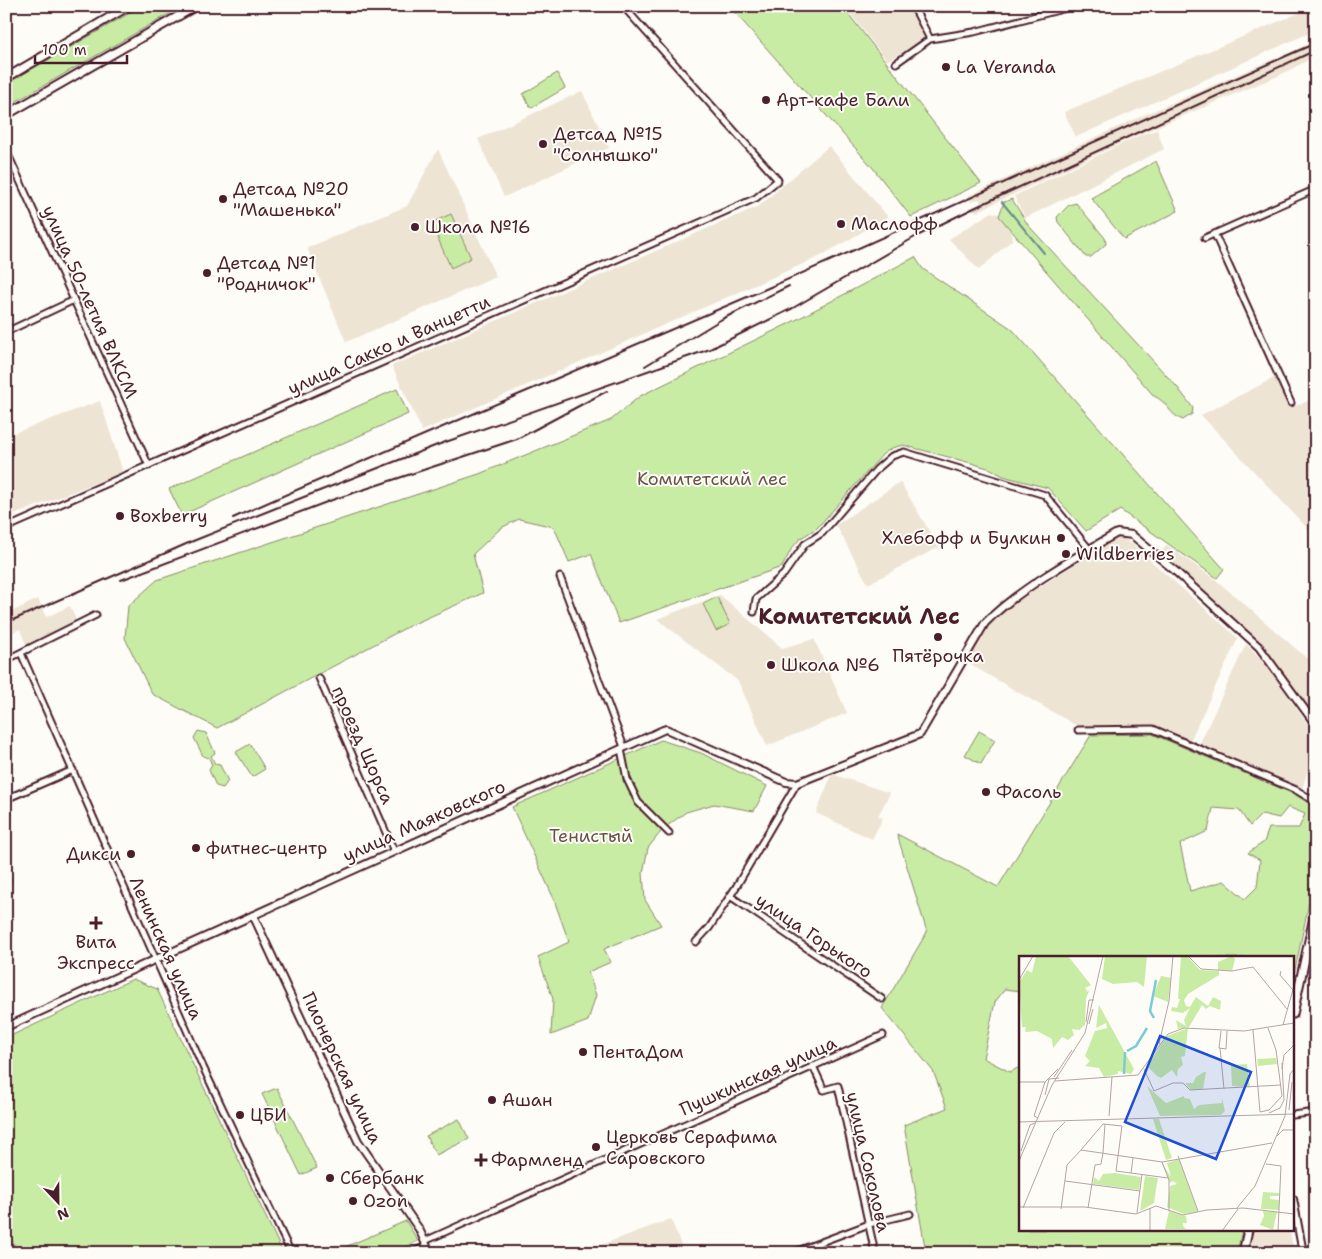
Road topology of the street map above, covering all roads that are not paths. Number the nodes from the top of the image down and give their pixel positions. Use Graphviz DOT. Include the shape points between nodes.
graph roads {
  1 [pos="129,6"];
  2 [pos="196,6"];
  3 [pos="623,6"];
  4 [pos="913,6"];
  5 [pos="1074,6"];
  6 [pos="930,39"];
  7 [pos="896,63"];
  8 [pos="6,78"];
  9 [pos="6,115"];
  10 [pos="6,150"];
  11 [pos="1316,190"];
  12 [pos="1215,234"];
  13 [pos="1205,238"];
  14 [pos="74,300"];
  15 [pos="6,332"];
  16 [pos="1291,403"];
  17 [pos="149,466"];
  18 [pos="6,528"];
  19 [pos="1090,550"];
  20 [pos="560,577"];
  21 [pos="754,612"];
  22 [pos="96,615"];
  23 [pos="21,653"];
  24 [pos="6,660"];
  25 [pos="319,678"];
  26 [pos="1316,725"];
  27 [pos="1078,730"];
  28 [pos="622,748"];
  29 [pos="73,770"];
  30 [pos="797,783"];
  31 [pos="6,799"];
  32 [pos="1316,802"];
  33 [pos="669,832"];
  34 [pos="394,851"];
  35 [pos="730,896"];
  36 [pos="1316,908"];
  37 [pos="253,915"];
  38 [pos="696,942"];
  39 [pos="156,958"];
  40 [pos="882,998"];
  41 [pos="1294,1009"];
  42 [pos="6,1027"];
  43 [pos="882,1035"];
  44 [pos="813,1066"];
  45 [pos="1316,1112"];
  46 [pos="1294,1115"];
  47 [pos="1294,1205"];
  48 [pos="910,1214"];
  49 [pos="869,1224"];
  50 [pos="1248,1232"];
  51 [pos="426,1243"];
  52 [pos="6,1244"];
  53 [pos="10,1253"];
  54 [pos="291,1253"];
  55 [pos="410,1253"];
  56 [pos="430,1253"];
  57 [pos="792,1253"];
  58 [pos="875,1253"];
  59 [pos="1243,1253"];
  60 [pos="1302,1253"];
  1 -- 8 [label="main road"];
  2 -- 9 [label="main road"];
  3 -- 17 [label="street, улица Сакко и Ванцетти" via="778,180 756,198"];
  4 -- 6 [label="street"];
  5 -- 6 [label="street" via="974,32"];
  6 -- 7 [label="street"];
  10 -- 14 [label="street, улица 50-летия ВЛКСМ"];
  11 -- 12 [label="street"];
  12 -- 13 [label="street"];
  12 -- 16 [label="street"];
  14 -- 15 [label="street"];
  14 -- 17 [label="street, улица 50-летия ВЛКСМ"];
  17 -- 18 [label="street, улица Сакко и Ванцетти"];
  19 -- 21 [label="street" via="1045,495 904,452 892,456 876,470 822,533 805,544 784,574 756,599"];
  19 -- 26 [label="street" via="1117,533 1132,535 1258,647"];
  19 -- 30 [label="street" via="1032,586 984,623 920,734"];
  20 -- 28 [label="street"];
  22 -- 23 [label="street"];
  23 -- 24 [label="street"];
  23 -- 29 [label="street, Ленинская улица"];
  25 -- 34 [label="street, проезд Щорса"];
  27 -- 32 [label="street" via="1153,730 1296,790"];
  28 -- 30 [label="street, улица Маяковского" via="666,729 786,782"];
  28 -- 33 [label="street" via="626,779 638,802"];
  28 -- 34 [label="street, улица Маяковского"];
  29 -- 31 [label="street"];
  29 -- 39 [label="street, Ленинская улица"];
  30 -- 35 [label="street"];
  34 -- 37 [label="street, улица Маяковского"];
  35 -- 38 [label="street"];
  35 -- 40 [label="street, улица Горького"];
  36 -- 41 [label="main road"];
  37 -- 39 [label="street, улица Маяковского"];
  37 -- 51 [label="street, Пионерская улица" via="358,1141"];
  39 -- 42 [label="street, улица Маяковского"];
  39 -- 54 [label="street, Ленинская улица" via="203,1067"];
  43 -- 44 [label="street, Пушкинская улица"];
  44 -- 49 [label="street, улица Соколова" via="824,1090 838,1086"];
  44 -- 51 [label="street, Пушкинская улица"];
  45 -- 46 [label="street"];
  47 -- 60 [label="street"];
  48 -- 49 [label="street"];
  49 -- 57 [label="street"];
  49 -- 58 [label="street, улица Соколова"];
  50 -- 59 [label="main road"];
  51 -- 55 [label="street, Пушкинская улица"];
  51 -- 56 [label="street, Пионерская улица"];
  52 -- 53 [label="street"];
}
